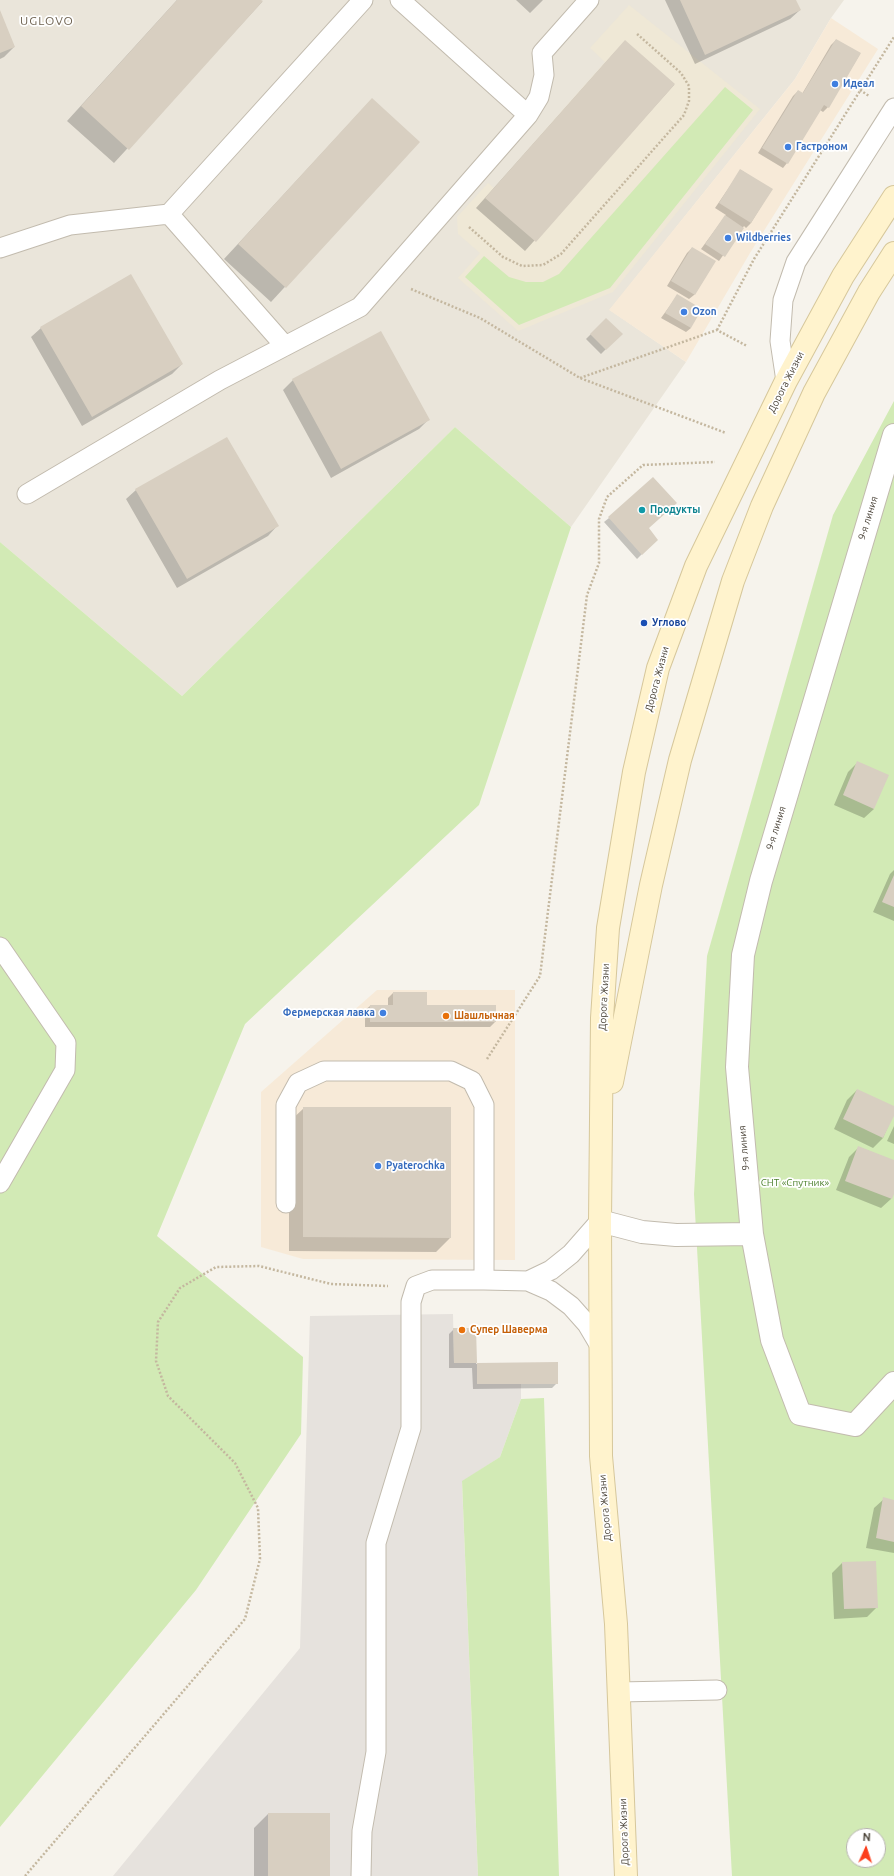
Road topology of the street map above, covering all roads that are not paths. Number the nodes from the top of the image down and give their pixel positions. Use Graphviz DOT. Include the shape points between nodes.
graph roads {
  1 [pos="363,0"];
  2 [pos="400,0"];
  3 [pos="589,0"];
  4 [pos="894,108"];
  5 [pos="528,116"];
  6 [pos="894,197"];
  7 [pos="169,214"];
  8 [pos="0,248"];
  9 [pos="894,252"];
  10 [pos="285,346"];
  11 [pos="786,381"];
  12 [pos="894,435"];
  13 [pos="27,494"];
  14 [pos="0,947"];
  15 [pos="602,1140"];
  16 [pos="0,1183"];
  17 [pos="286,1203"];
  18 [pos="600,1221"];
  19 [pos="752,1234"];
  20 [pos="484,1280"];
  21 [pos="528,1281"];
  22 [pos="600,1346"];
  23 [pos="894,1383"];
  24 [pos="717,1690"];
  25 [pos="618,1692"];
  26 [pos="362,1876"];
  27 [pos="626,1876"];
  1 -- 7 [label="lane"];
  2 -- 5 [label="lane"];
  3 -- 5 [label="lane" via="542,53 544,75 539,97"];
  4 -- 11 [label="lane" via="796,262 782,307 780,341"];
  5 -- 10 [label="lane" via="360,307"];
  6 -- 11 [label="main road, Дорога Жизни" via="843,276"];
  7 -- 8 [label="lane" via="70,225"];
  7 -- 10 [label="lane"];
  9 -- 15 [label="main road, Дорога Жизни" via="869,292 814,393 762,506 734,580 680,760 624,1013"];
  10 -- 13 [label="lane" via="220,380"];
  11 -- 15 [label="main road, Дорога Жизни" via="696,566 657,676 634,772 608,928 602,1018"];
  12 -- 19 [label="street, 9-я линия" via="761,881 744,954 737,1067"];
  14 -- 16 [label="lane" via="66,1044 65,1070"];
  15 -- 18 [label="main road, Дорога Жизни"];
  17 -- 20 [label="lane" via="286,1105 298,1083 324,1071 451,1071 472,1081 484,1105"];
  18 -- 19 [label="street" via="642,1232 676,1235"];
  18 -- 21 [label="lane" via="571,1254 551,1270"];
  18 -- 22 [label="main road, Дорога Жизни"];
  19 -- 23 [label="street, 9-я линия" via="772,1340 800,1414 855,1425"];
  20 -- 21 [label="lane"];
  20 -- 26 [label="lane" via="432,1280 416,1286 411,1302 411,1428 376,1543 376,1752 362,1831"];
  21 -- 22 [label="lane" via="551,1291 571,1306 588,1324"];
  22 -- 25 [label="main road, Дорога Жизни" via="601,1456 616,1624"];
  24 -- 25 [label="lane"];
  25 -- 27 [label="main road, Дорога Жизни"];
}
